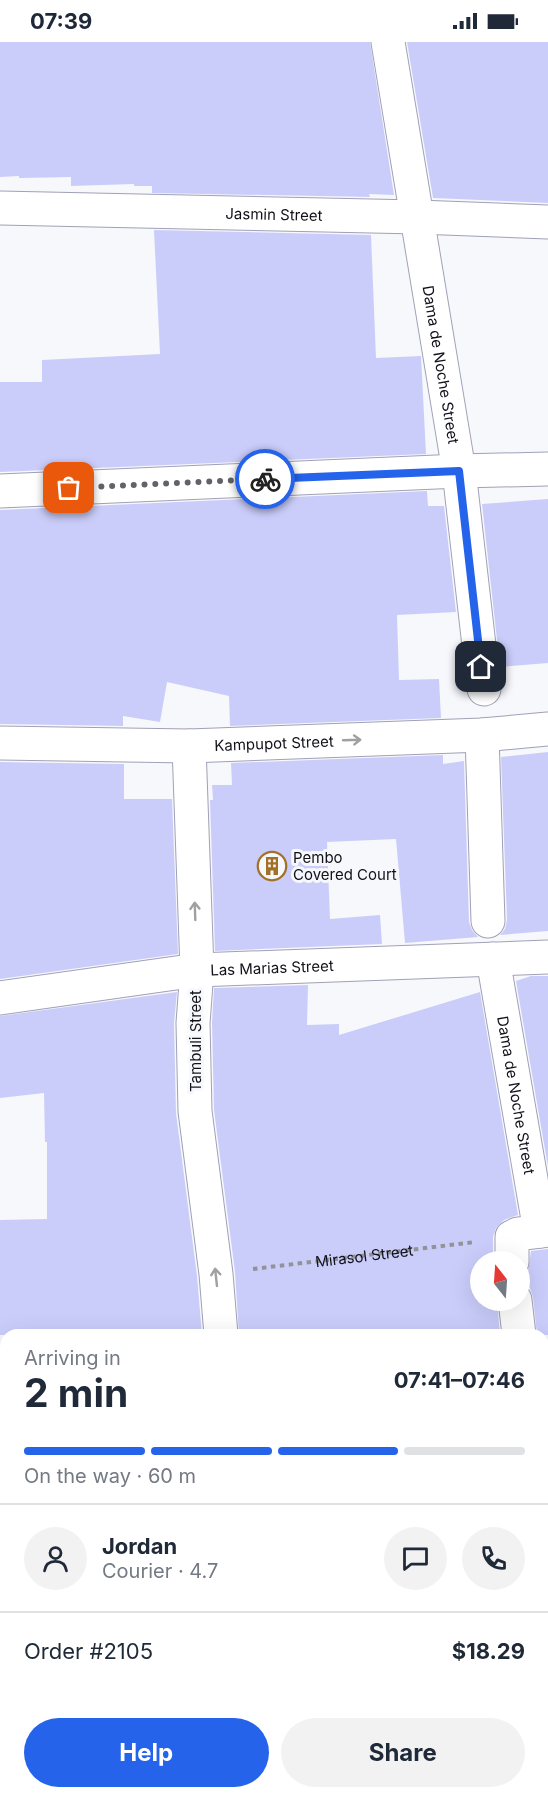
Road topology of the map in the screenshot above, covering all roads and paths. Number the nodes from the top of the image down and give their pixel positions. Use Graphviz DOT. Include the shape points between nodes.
graph roads {
  1 [pos="388,42"];
  2 [pos="0,208"];
  3 [pos="418,217"];
  4 [pos="548,222"];
  5 [pos="548,470"];
  6 [pos="459,471"];
  7 [pos="0,491"];
  8 [pos="484,688"];
  9 [pos="548,729"];
  10 [pos="482,735"];
  11 [pos="0,743"];
  12 [pos="189,746"];
  13 [pos="488,921"];
  14 [pos="548,957"];
  15 [pos="493,959"];
  16 [pos="197,970"];
  17 [pos="0,998"];
  18 [pos="528,1240"];
  19 [pos="216,1274"];
  20 [pos="516,1311"];
  21 [pos="221,1329"];
  22 [pos="518,1329"];
  1 -- 3 [label="street, Dama de Noche Street"];
  2 -- 3 [label="street, Jasmin Street"];
  3 -- 4 [label="street, Jasmin Street"];
  3 -- 6 [label="street, Dama de Noche Street"];
  5 -- 6 [label="street"];
  6 -- 7 [label="street"];
  6 -- 8 [label="street, Dama de Noche Street"];
  9 -- 10 [label="street, Kampupot Street"];
  12 -- 10 [label="street, Kampupot Street, one-way"];
  10 -- 13 [label="street"];
  11 -- 12 [label="street, Kampupot Street"];
  16 -- 12 [label="street, Tambuli Street, one-way"];
  14 -- 15 [label="street, Las Marias Street"];
  15 -- 16 [label="street, Las Marias Street"];
  15 -- 18 [label="street, Dama de Noche Street"];
  16 -- 17 [label="street, Las Marias Street"];
  16 -- 19 [label="street, Tambuli Street" via="193,1023 195,1111"];
  18 -- 19 [label="path, Mirasol Street"];
  21 -- 19 [label="street, Tambuli Street, one-way"];
  20 -- 22 [label="street"];
}
